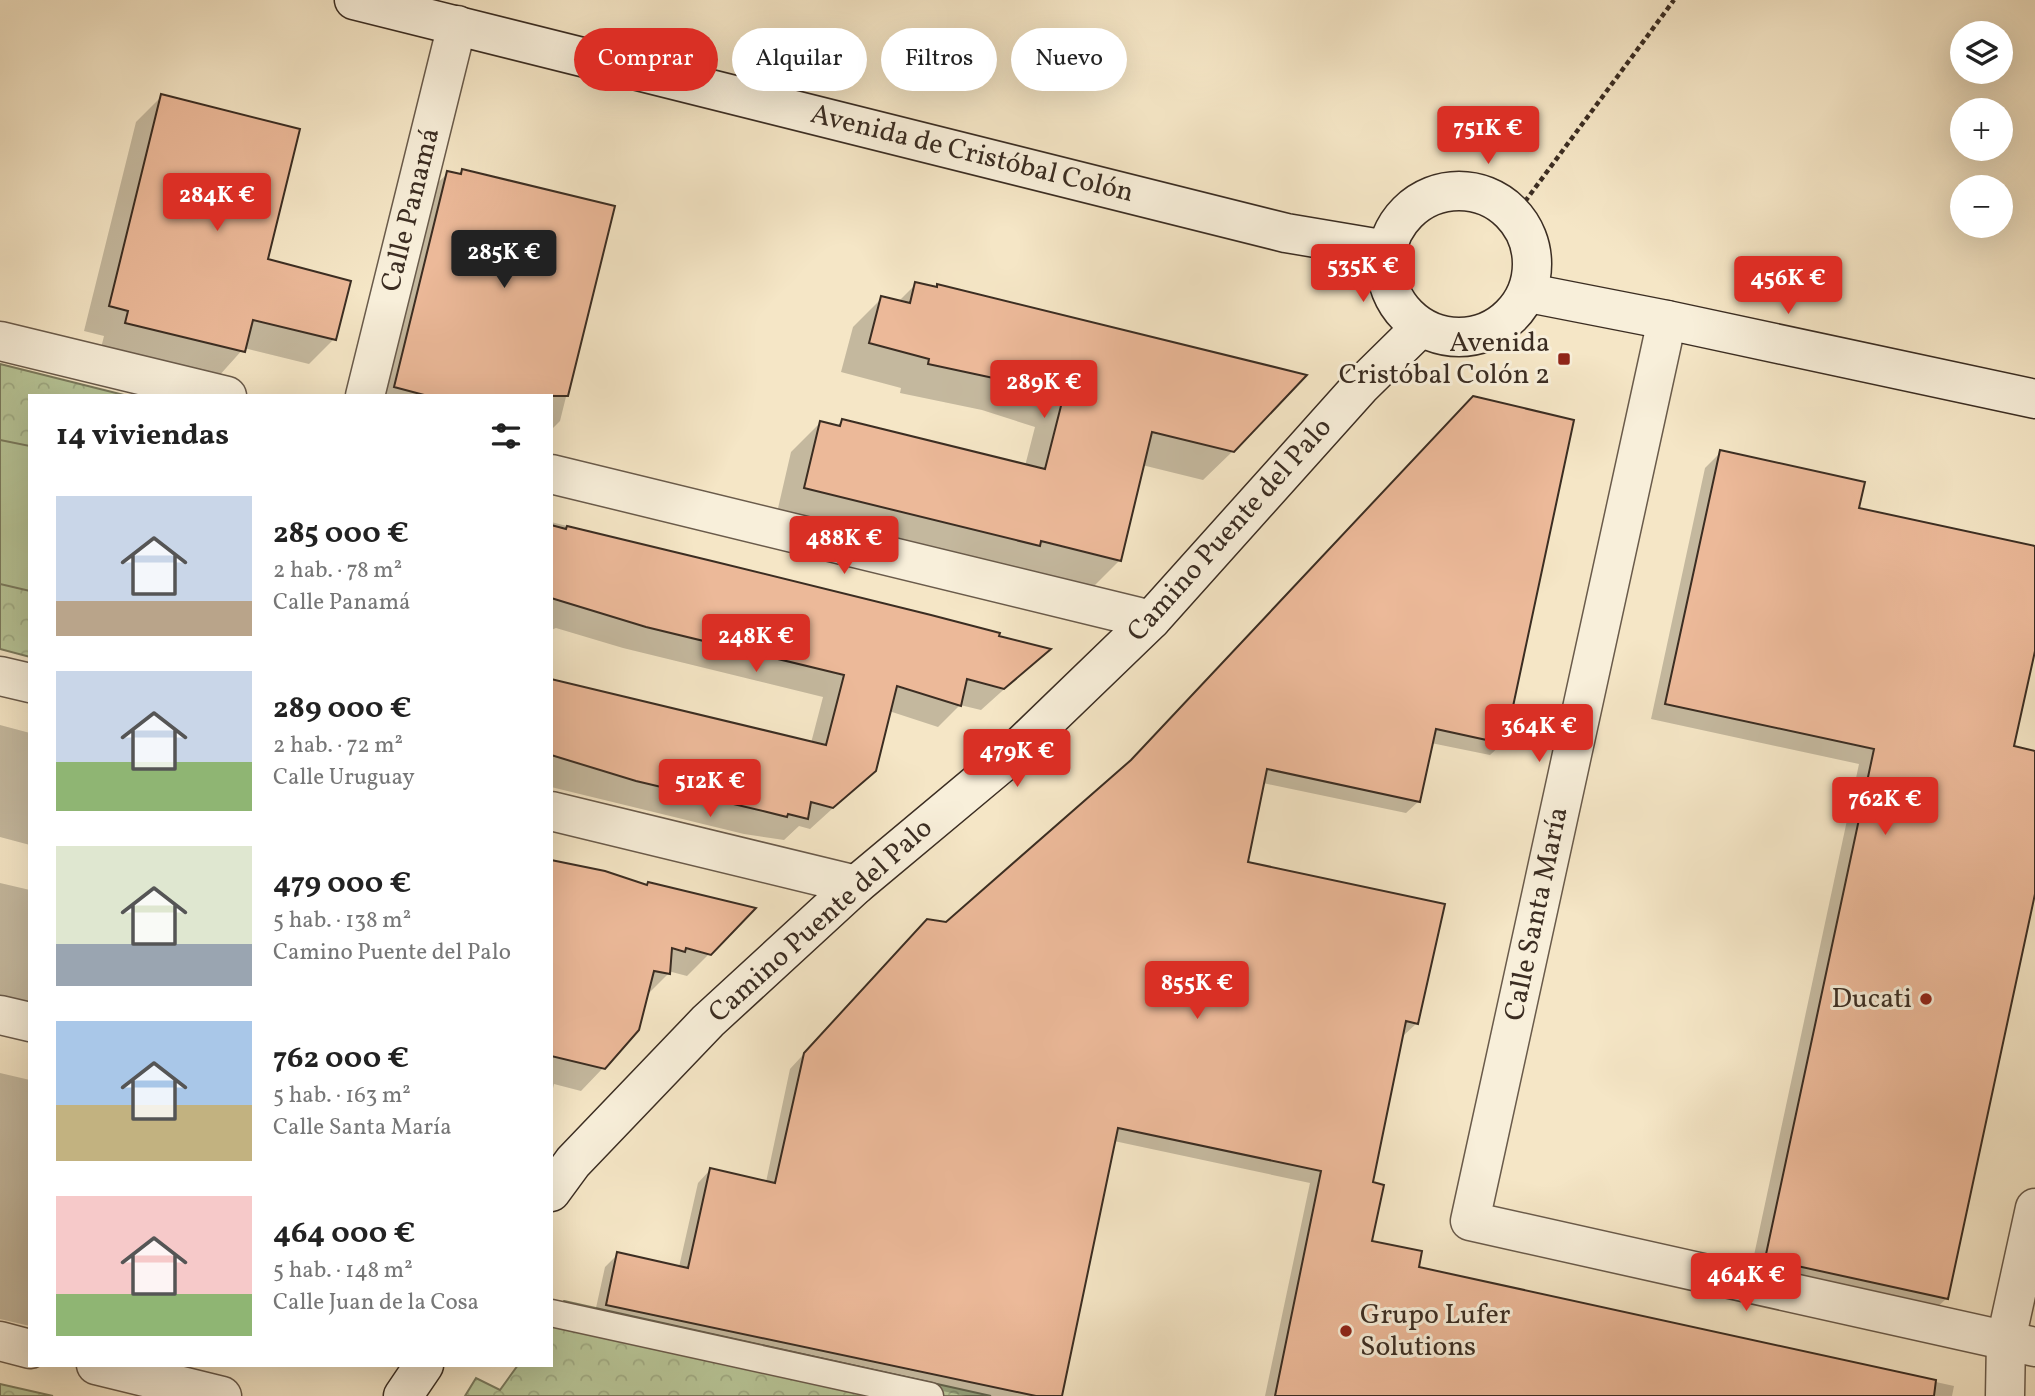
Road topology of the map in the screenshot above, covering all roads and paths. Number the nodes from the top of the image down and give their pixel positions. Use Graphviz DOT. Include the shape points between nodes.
graph roads {
  1 [pos="354,0"];
  2 [pos="1674,0"];
  3 [pos="457,25"];
  4 [pos="1515,215"];
  5 [pos="1387,250"];
  6 [pos="1529,293"];
  7 [pos="1667,320"];
  8 [pos="1420,328"];
  9 [pos="0,341"];
  10 [pos="219,394"];
  11 [pos="365,394"];
  12 [pos="2035,399"];
  13 [pos="553,474"];
  14 [pos="1151,620"];
  15 [pos="0,676"];
  16 [pos="28,683"];
  17 [pos="553,811"];
  18 [pos="856,885"];
  19 [pos="0,1015"];
  20 [pos="28,1022"];
  21 [pos="559,1170"];
  22 [pos="2035,1208"];
  23 [pos="553,1313"];
  24 [pos="0,1341"];
  25 [pos="2020,1343"];
  26 [pos="28,1348"];
  27 [pos="116,1367"];
  28 [pos="423,1367"];
  29 [pos="222,1396"];
  30 [pos="403,1396"];
  31 [pos="930,1396"];
  32 [pos="2005,1396"];
  1 -- 3 [label="street, Avenida de Cristóbal Colón"];
  2 -- 4 [label="path"];
  3 -- 5 [label="street, Avenida de Cristóbal Colón" via="1286,233"];
  3 -- 11 [label="street, Calle Panamá"];
  4 -- 5 [label="street" via="1470,190 1431,196 1398,221"];
  4 -- 6 [label="street" via="1533,249"];
  5 -- 8 [label="street" via="1386,277 1392,297"];
  6 -- 7 [label="street"];
  6 -- 8 [label="street" via="1504,324 1461,339"];
  7 -- 12 [label="street"];
  7 -- 25 [label="street, Calle Santa María" via="1469,1221"];
  8 -- 14 [label="street, Camino Puente del Palo" via="1360,387"];
  9 -- 10 [label="street"];
  13 -- 14 [label="street"];
  14 -- 18 [label="street, Camino Puente del Palo" via="1009,758"];
  15 -- 16 [label="street"];
  17 -- 18 [label="street"];
  18 -- 21 [label="street, Camino Puente del Palo" via="708,1021"];
  19 -- 20 [label="street"];
  22 -- 25 [label="street"];
  23 -- 31 [label="lane"];
  24 -- 26 [label="street"];
  25 -- 32 [label="street"];
  27 -- 29 [label="street"];
  28 -- 30 [label="street"];
}
